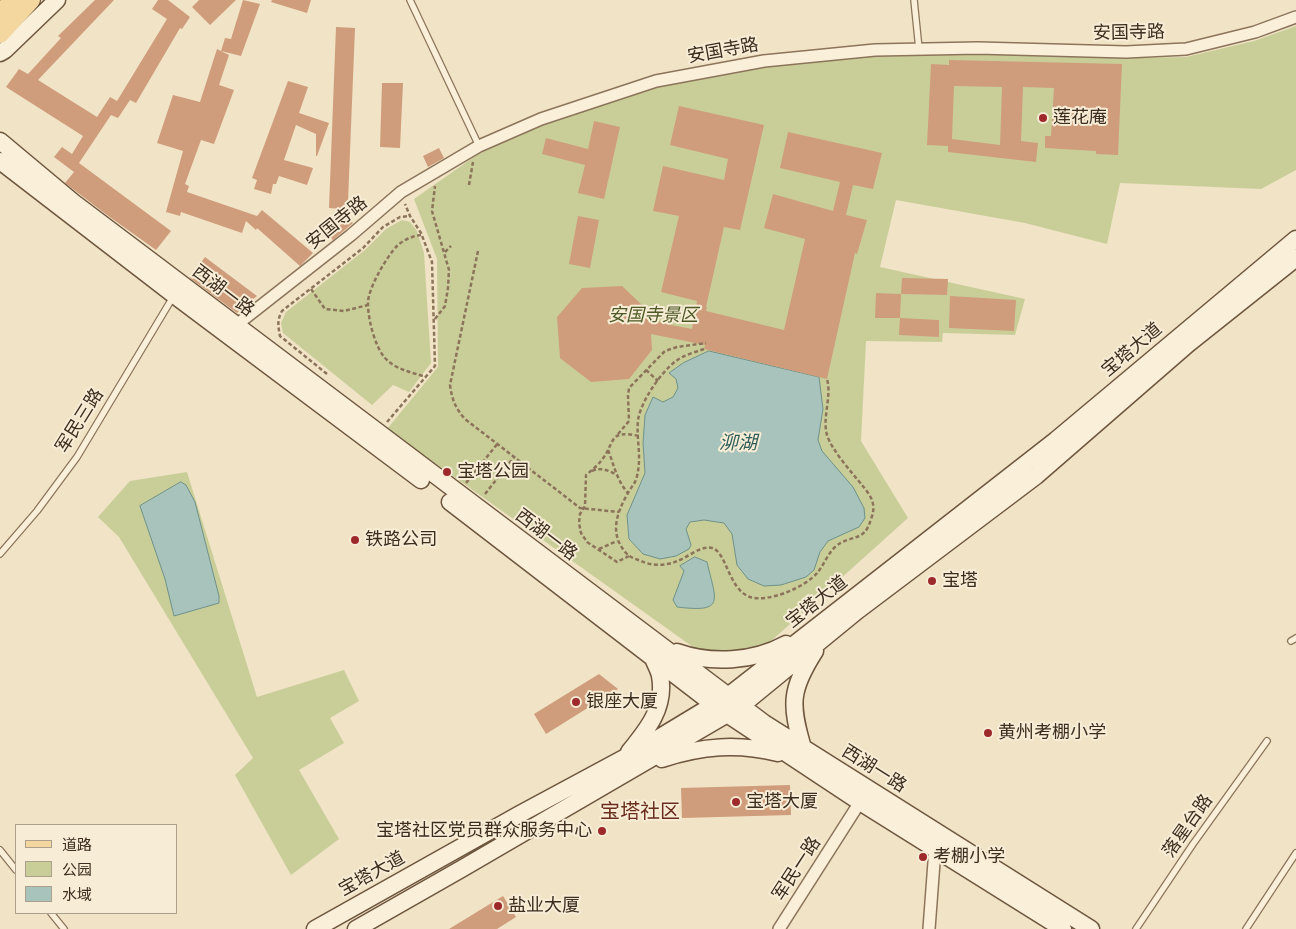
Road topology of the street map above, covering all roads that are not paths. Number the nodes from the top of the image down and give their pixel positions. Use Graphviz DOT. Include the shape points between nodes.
graph roads {
  1 [pos="13,0"];
  2 [pos="31,0"];
  3 [pos="57,0"];
  4 [pos="410,0"];
  5 [pos="914,0"];
  6 [pos="0,14"];
  7 [pos="1296,17"];
  8 [pos="0,34"];
  9 [pos="919,49"];
  10 [pos="0,53"];
  11 [pos="0,142"];
  12 [pos="477,147"];
  13 [pos="0,161"];
  14 [pos="1296,239"];
  15 [pos="1296,258"];
  16 [pos="174,295"];
  17 [pos="231,329"];
  18 [pos="0,554"];
  19 [pos="820,633"];
  20 [pos="657,651"];
  21 [pos="728,696"];
  22 [pos="741,706"];
  23 [pos="720,709"];
  24 [pos="1267,741"];
  25 [pos="796,752"];
  26 [pos="626,765"];
  27 [pos="860,802"];
  28 [pos="935,849"];
  29 [pos="0,850"];
  30 [pos="1296,853"];
  31 [pos="15,869"];
  32 [pos="52,914"];
  33 [pos="64,929"];
  34 [pos="315,929"];
  35 [pos="356,929"];
  36 [pos="779,929"];
  37 [pos="929,929"];
  38 [pos="1063,929"];
  39 [pos="1091,929"];
  40 [pos="1136,929"];
  41 [pos="1246,929"];
  1 -- 6 [label="main road"];
  2 -- 8 [label="main road"];
  3 -- 10 [label="main road"];
  4 -- 12 [label="lane"];
  5 -- 9 [label="lane"];
  7 -- 9 [label="street, 安国寺路" via="1255,32 1186,49 1126,52"];
  9 -- 12 [label="street, 安国寺路" via="764,61 656,81 541,119"];
  11 -- 17 [label="main road, 西湖一路"];
  12 -- 17 [label="street, 安国寺路" via="402,192"];
  13 -- 16 [label="main road, 西湖一路"];
  14 -- 19 [label="main road, 宝塔大道"];
  15 -- 19 [label="main road, 宝塔大道" via="1188,344 1036,476 857,610"];
  16 -- 17 [label="main road, 西湖一路"];
  16 -- 18 [label="lane, 军民三路" via="77,456 37,511"];
  17 -- 20 [label="main road, 西湖一路" via="482,526"];
  17 -- 20 [label="main road, 西湖一路" via="378,432"];
  19 -- 20 [label="main road" via="754,656 721,660"];
  19 -- 21 [label="main road, 宝塔大道"];
  19 -- 22 [label="main road, 宝塔大道"];
  19 -- 25 [label="main road" via="794,696"];
  20 -- 21 [label="main road, 西湖一路"];
  20 -- 23 [label="main road, 西湖一路"];
  20 -- 26 [label="main road" via="661,698 651,724"];
  21 -- 22 [label="main road, 西湖一路"];
  21 -- 23 [label="main road, 宝塔大道"];
  22 -- 23 [label="main road, 宝塔大道"];
  22 -- 25 [label="main road, 西湖一路"];
  23 -- 25 [label="main road, 西湖一路"];
  23 -- 26 [label="main road, 宝塔大道"];
  24 -- 40 [label="lane, 落星台路"];
  25 -- 26 [label="main road" via="712,747"];
  25 -- 27 [label="main road, 西湖一路"];
  25 -- 39 [label="main road, 西湖一路"];
  26 -- 34 [label="main road, 宝塔大道" via="520,814"];
  26 -- 35 [label="main road, 宝塔大道"];
  27 -- 28 [label="main road, 西湖一路"];
  27 -- 36 [label="street, 军民一路"];
  28 -- 37 [label="street"];
  28 -- 38 [label="main road, 西湖一路"];
  29 -- 31 [label="lane"];
  30 -- 41 [label="lane"];
  32 -- 33 [label="lane"];
}
